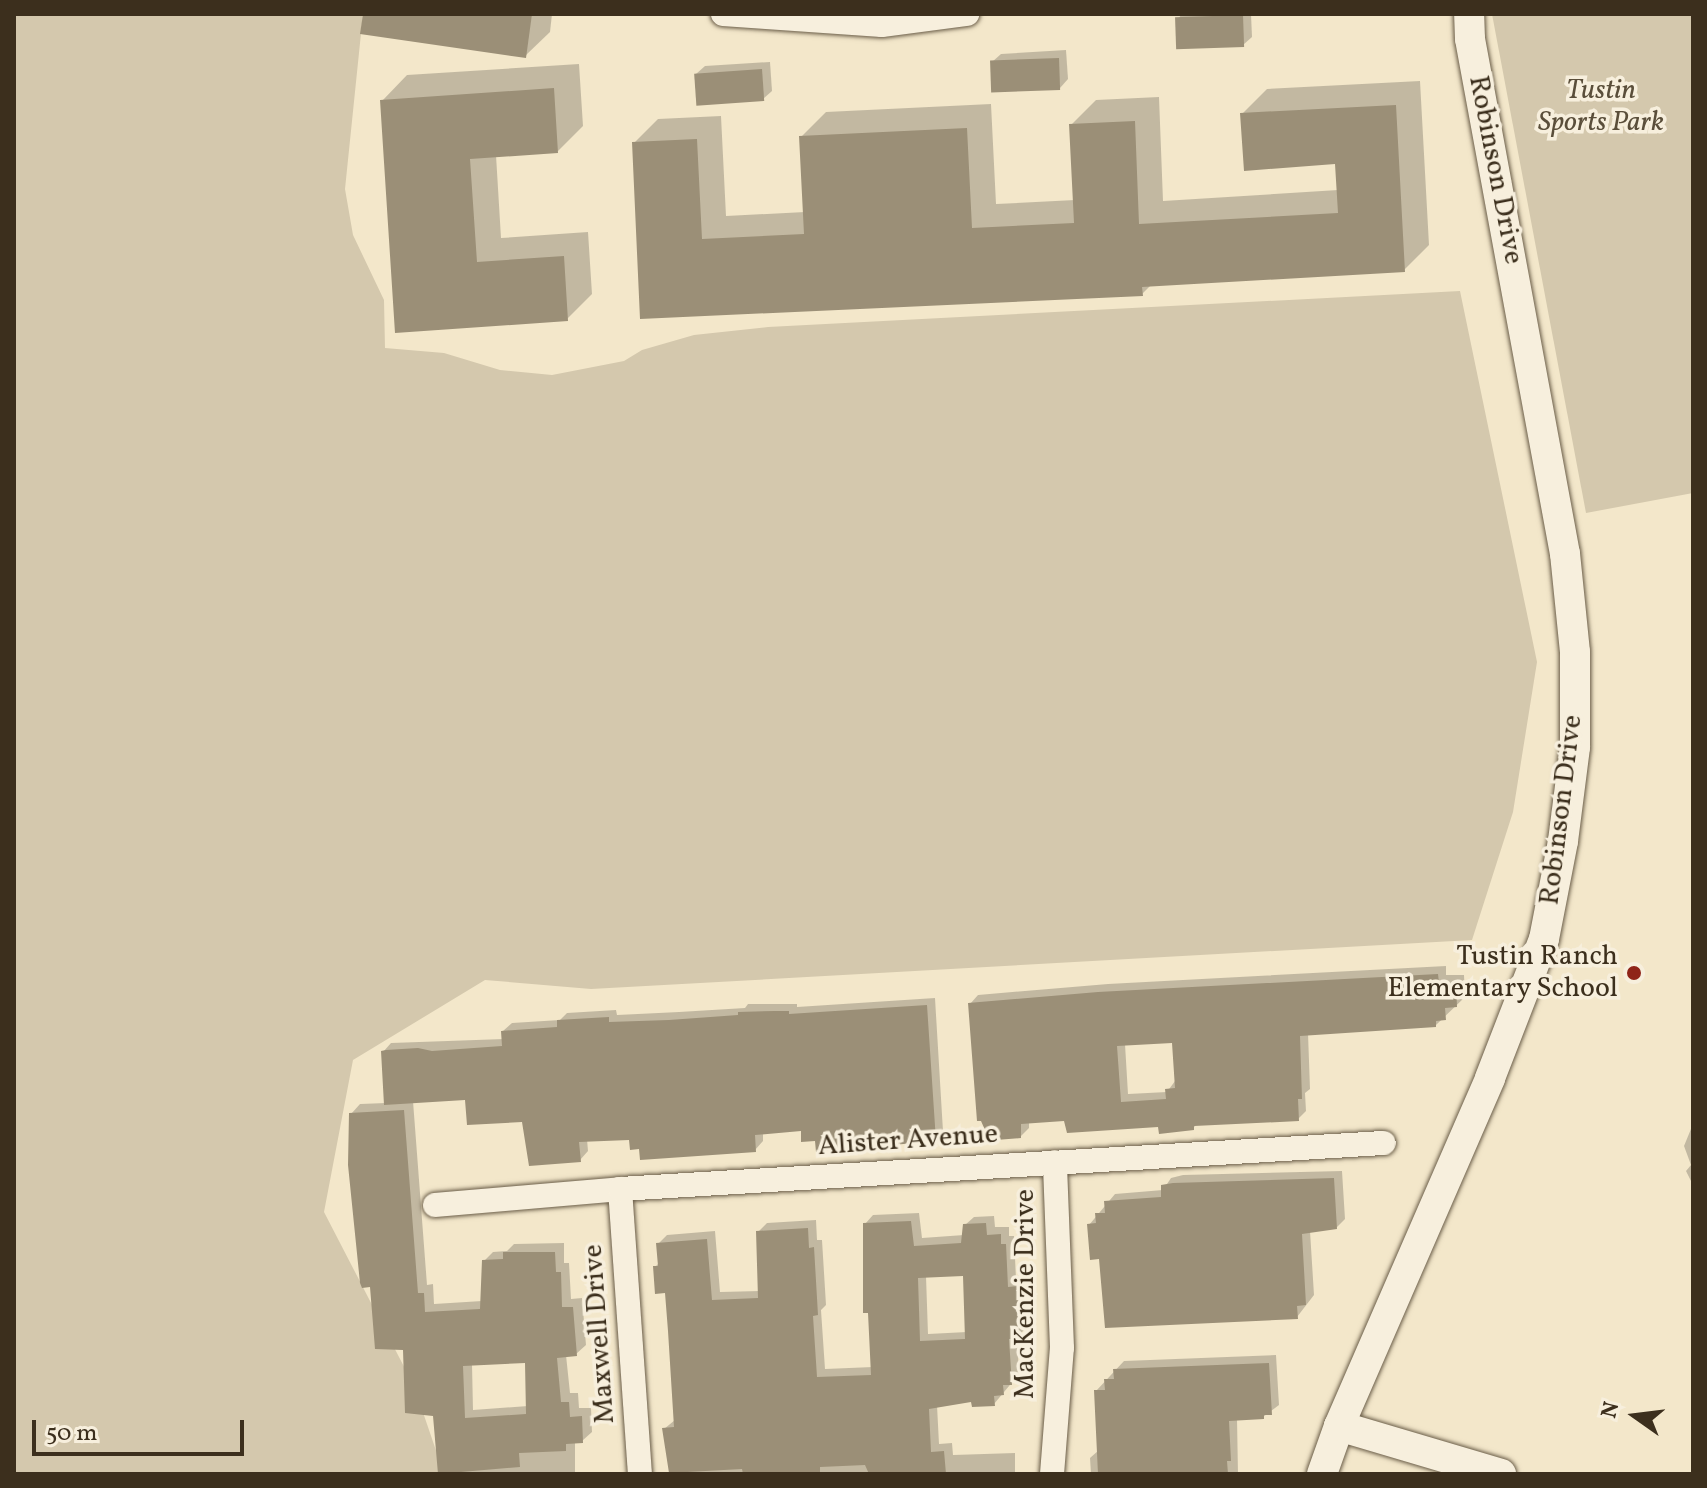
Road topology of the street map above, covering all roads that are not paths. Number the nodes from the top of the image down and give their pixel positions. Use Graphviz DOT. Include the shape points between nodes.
graph roads {
  1 [pos="723,14"];
  2 [pos="967,14"];
  3 [pos="1469,14"];
  4 [pos="1384,1143"];
  5 [pos="1055,1162"];
  6 [pos="620,1189"];
  7 [pos="435,1205"];
  8 [pos="1339,1426"];
  9 [pos="640,1474"];
  10 [pos="1052,1474"];
  11 [pos="1322,1474"];
  12 [pos="1501,1474"];
  1 -- 2 [label="street" via="882,25"];
  3 -- 8 [label="street, Robinson Drive" via="1565,554 1575,652 1575,747 1544,939 1490,1078"];
  4 -- 5 [label="street, Alister Avenue"];
  5 -- 6 [label="street, Alister Avenue"];
  5 -- 10 [label="street, MacKenzie Drive" via="1062,1348"];
  6 -- 7 [label="street, Alister Avenue"];
  6 -- 9 [label="street, Maxwell Drive"];
  8 -- 11 [label="street, Robinson Drive"];
  8 -- 12 [label="street"];
}
